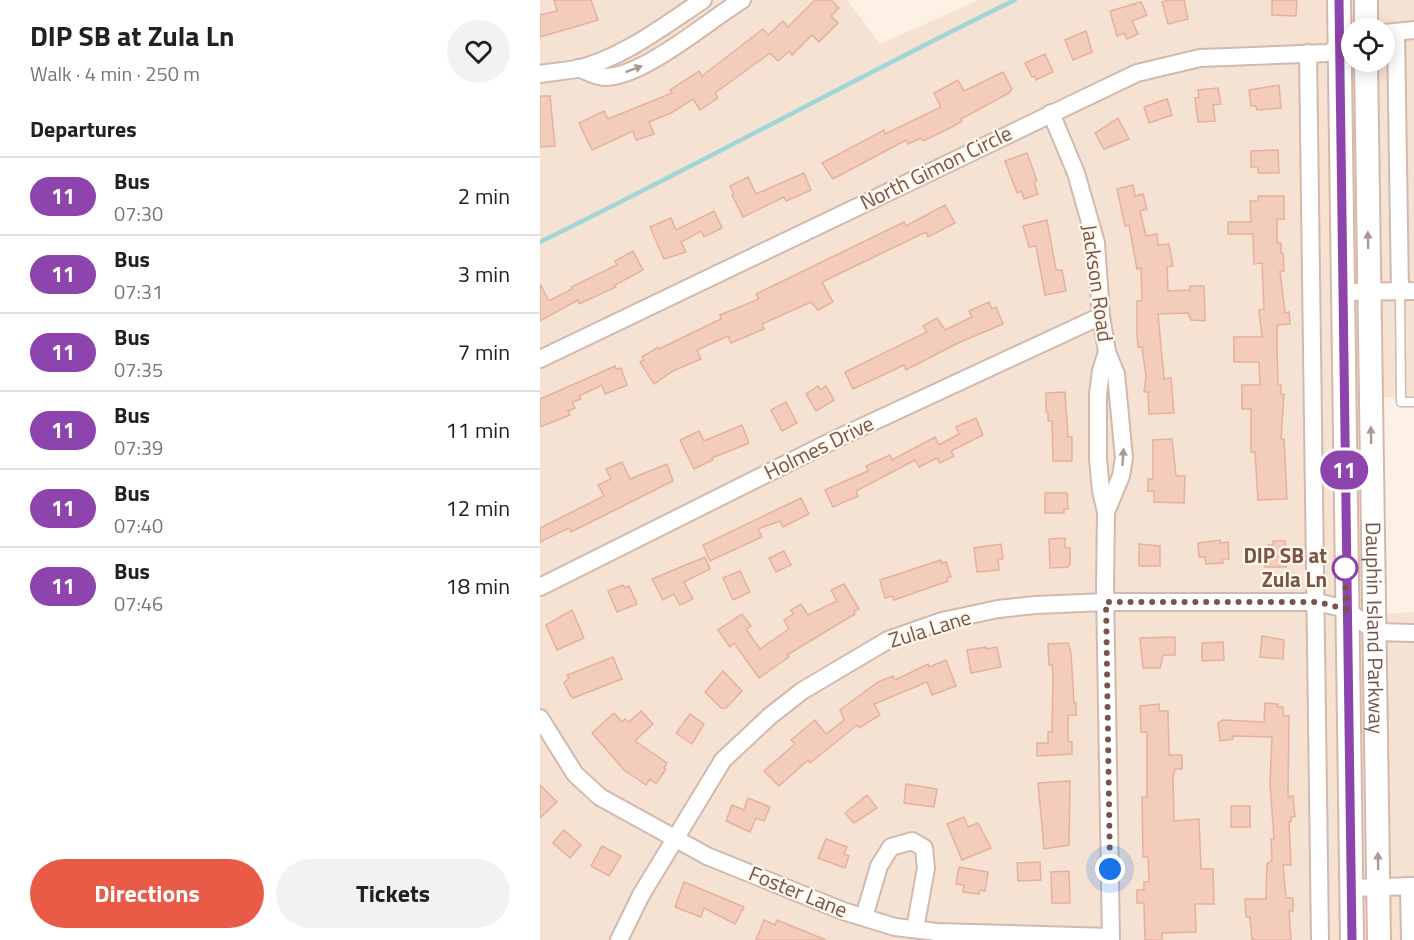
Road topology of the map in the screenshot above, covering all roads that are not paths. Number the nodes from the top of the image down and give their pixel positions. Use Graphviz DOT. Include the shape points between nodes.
graph roads {
  1 [pos="703,0"];
  2 [pos="742,0"];
  3 [pos="1339,0"];
  4 [pos="1366,0"];
  5 [pos="1342,18"];
  6 [pos="1366,18"];
  7 [pos="1414,30"];
  8 [pos="1395,32"];
  9 [pos="1341,48"];
  10 [pos="1308,53"];
  11 [pos="578,68"];
  12 [pos="1346,72"];
  13 [pos="1366,72"];
  14 [pos="1393,72"];
  15 [pos="540,74"];
  16 [pos="1051,113"];
  17 [pos="1407,291"];
  18 [pos="1343,292"];
  19 [pos="1369,292"];
  20 [pos="1101,316"];
  21 [pos="1107,352"];
  22 [pos="540,359"];
  23 [pos="1414,402"];
  24 [pos="1107,512"];
  25 [pos="540,587"];
  26 [pos="1106,602"];
  27 [pos="1317,602"];
  28 [pos="1346,609"];
  29 [pos="1375,632"];
  30 [pos="1414,633"];
  31 [pos="540,718"];
  32 [pos="674,838"];
  33 [pos="1412,886"];
  34 [pos="1351,888"];
  35 [pos="1378,889"];
  36 [pos="864,917"];
  37 [pos="915,929"];
  38 [pos="1111,939"];
  39 [pos="619,940"];
  40 [pos="1320,940"];
  41 [pos="1352,940"];
  42 [pos="1379,940"];
  43 [pos="1410,940"];
  1 -- 11 [label="street" via="646,38"];
  11 -- 2 [label="street, one-way" via="603,78 648,64"];
  3 -- 5 [label="main road, Dauphin Island Parkway"];
  4 -- 6 [label="main road"];
  7 -- 8 [label="street"];
  9 -- 10 [label="street, North Gimon Circle"];
  10 -- 16 [label="street, North Gimon Circle" via="1200,58 1169,64 1110,85"];
  10 -- 27 [label="street"];
  11 -- 15 [label="street"];
  12 -- 18 [label="main road, Dauphin Island Parkway"];
  19 -- 13 [label="main road, Dauphin Island Parkway, one-way"];
  14 -- 17 [label="street"];
  16 -- 20 [label="street, Jackson Road" via="1076,173 1095,243"];
  16 -- 22 [label="street, North Gimon Circle"];
  17 -- 19 [label="street"];
  17 -- 23 [label="lane" via="1401,402"];
  18 -- 19 [label="street"];
  18 -- 28 [label="main road, Dauphin Island Parkway"];
  29 -- 19 [label="main road, Dauphin Island Parkway, one-way"];
  20 -- 21 [label="street, Jackson Road"];
  20 -- 25 [label="street, Holmes Drive" via="836,439"];
  21 -- 24 [label="street, Jackson Road" via="1098,394 1098,459"];
  24 -- 21 [label="street, Jackson Road, one-way" via="1124,458 1116,374"];
  24 -- 26 [label="street, Jackson Road"];
  26 -- 27 [label="street, Zula Lane"];
  26 -- 32 [label="street, Zula Lane" via="998,609 942,621 888,640 854,658 770,716 723,760"];
  26 -- 38 [label="street, Jackson Road"];
  27 -- 28 [label="street, Zula Lane"];
  27 -- 40 [label="street"];
  28 -- 29 [label="street, Zula Lane"];
  28 -- 34 [label="main road, Dauphin Island Parkway"];
  29 -- 30 [label="street"];
  35 -- 29 [label="main road, Dauphin Island Parkway, one-way"];
  31 -- 32 [label="street, Foster Lane" via="575,774 600,796"];
  32 -- 36 [label="street, Foster Lane" via="707,856"];
  32 -- 39 [label="street, Zula Lane"];
  33 -- 35 [label="street"];
  33 -- 43 [label="street"];
  34 -- 35 [label="street"];
  34 -- 41 [label="main road, Dauphin Island Parkway"];
  35 -- 42 [label="main road, Dauphin Island Parkway"];
  36 -- 37 [label="street, Foster Lane"];
  36 -- 37 [label="street" via="879,866 891,847 912,841 924,848 926,868"];
  37 -- 38 [label="street, Foster Lane"];
}
